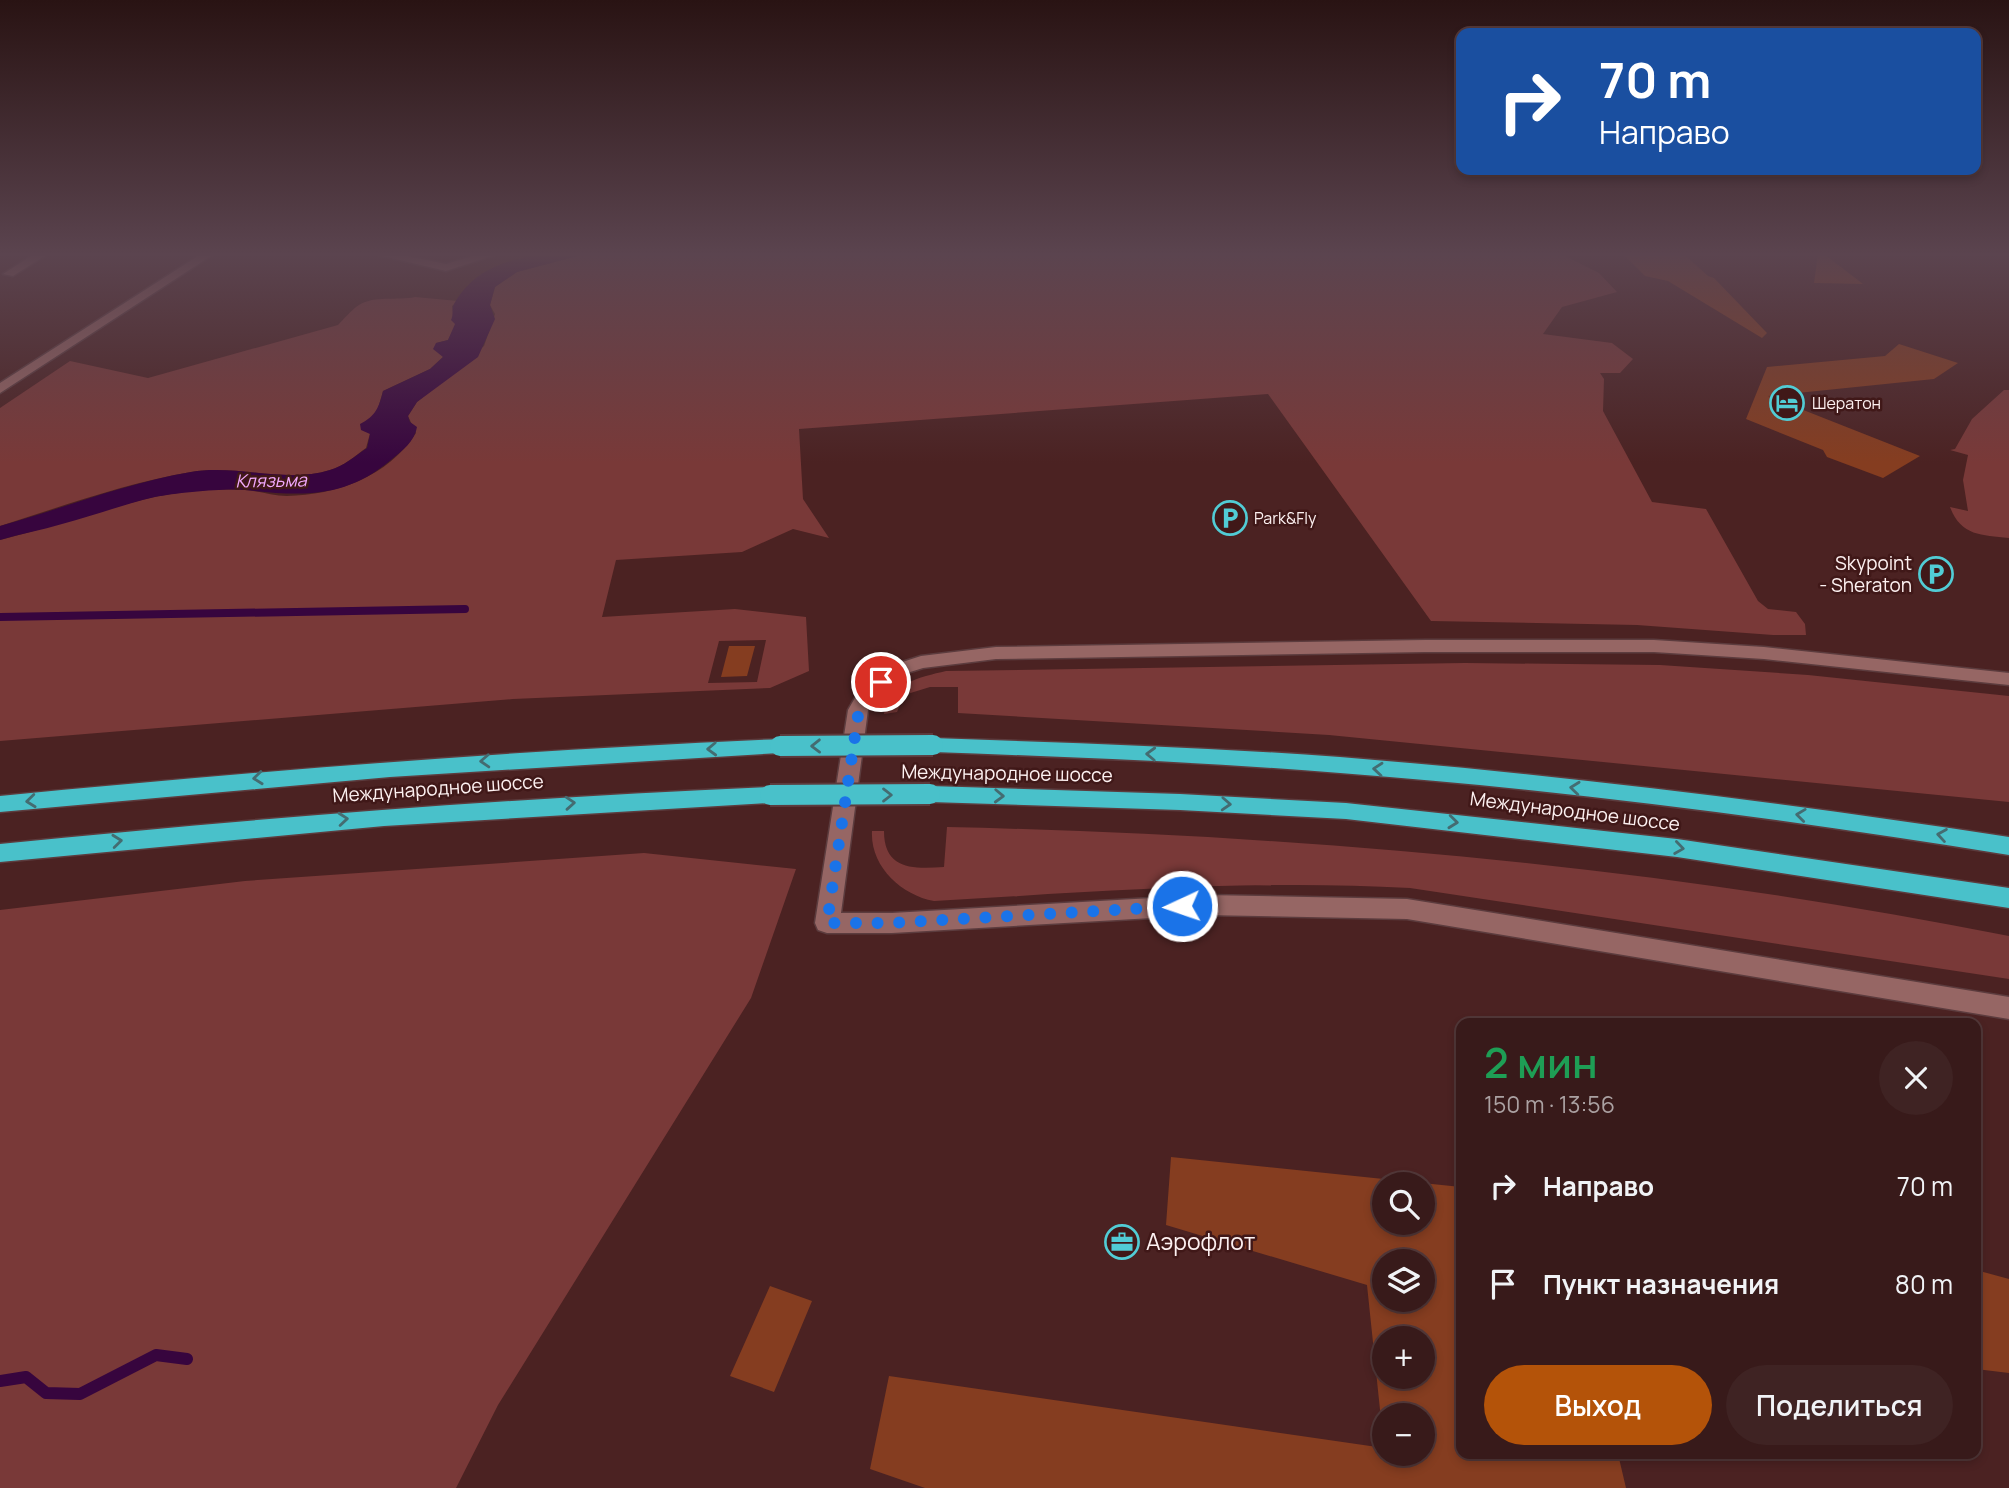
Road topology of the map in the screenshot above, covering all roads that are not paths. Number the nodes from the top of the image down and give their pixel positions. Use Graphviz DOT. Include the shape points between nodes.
graph roads {
  1 [pos="101,323"];
  2 [pos="0,389"];
  3 [pos="2009,680"];
  4 [pos="0,804"];
  5 [pos="2009,846"];
  6 [pos="0,853"];
  7 [pos="2009,898"];
  8 [pos="2009,1008"];
  1 -- 2 [label="street"];
  3 -- 8 [label="street" via="1764,653 1654,646 996,653 921,662 881,682 859,709 827,923 1205,905 1407,909"];
  5 -- 4 [label="highway, Международное шоссе, one-way, bridge" via="1660,797 1339,765 933,745 780,746 452,763"];
  6 -- 7 [label="highway, Международное шоссе, one-way, bridge" via="239,828 606,801 930,794 1346,811 1678,848"];
}
